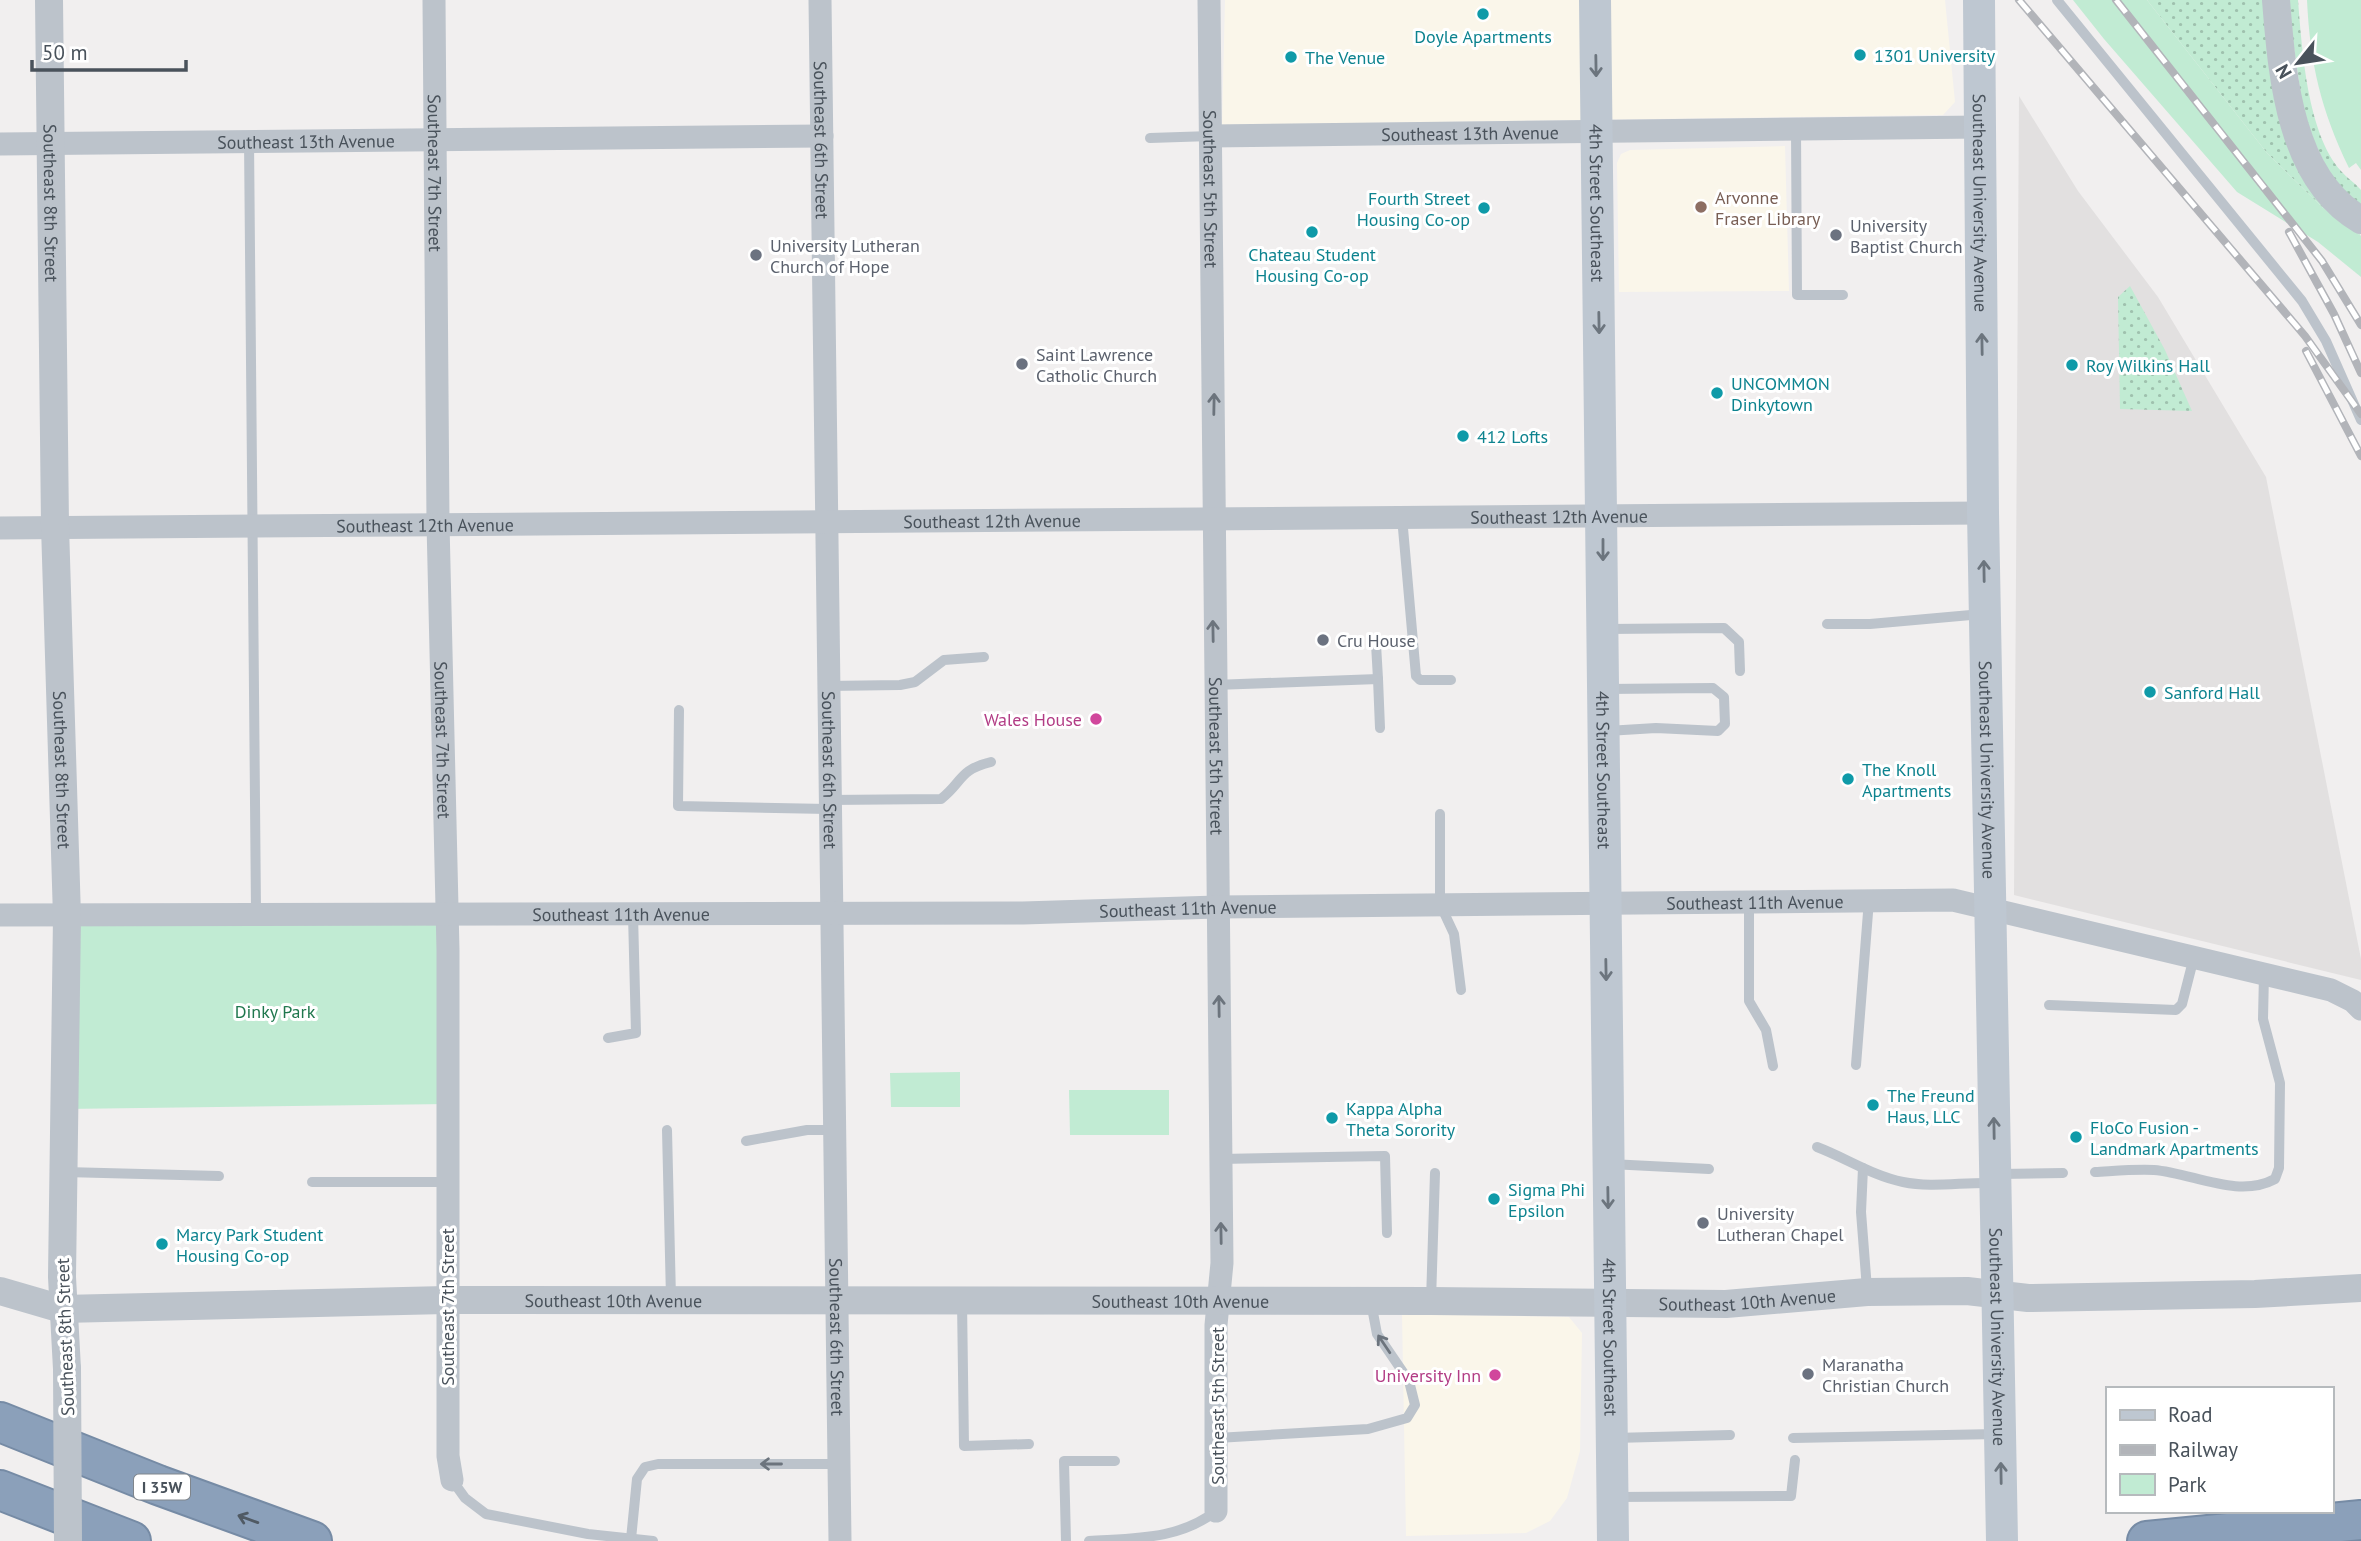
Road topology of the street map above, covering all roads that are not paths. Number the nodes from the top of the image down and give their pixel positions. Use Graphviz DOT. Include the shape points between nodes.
graph roads {
  1 [pos="49,0"];
  2 [pos="434,0"];
  3 [pos="820,0"];
  4 [pos="1209,0"];
  5 [pos="1595,0"];
  6 [pos="2057,0"];
  7 [pos="2276,0"];
  8 [pos="1979,10"];
  9 [pos="1980,127"];
  10 [pos="1796,129"];
  11 [pos="1597,132"];
  12 [pos="822,136"];
  13 [pos="1211,136"];
  14 [pos="434,138"];
  15 [pos="1150,138"];
  16 [pos="249,141"];
  17 [pos="51,142"];
  18 [pos="0,144"];
  19 [pos="2361,220"];
  20 [pos="1843,295"];
  21 [pos="2361,420"];
  22 [pos="1983,513"];
  23 [pos="1603,514"];
  24 [pos="1402,516"];
  25 [pos="1212,517"];
  26 [pos="825,520"];
  27 [pos="438,523"];
  28 [pos="254,524"];
  29 [pos="55,526"];
  30 [pos="0,528"];
  31 [pos="1985,614"];
  32 [pos="1827,624"];
  33 [pos="1604,629"];
  34 [pos="1376,644"];
  35 [pos="984,657"];
  36 [pos="1740,671"];
  37 [pos="1378,679"];
  38 [pos="1451,680"];
  39 [pos="1214,685"];
  40 [pos="827,686"];
  41 [pos="1604,689"];
  42 [pos="679,710"];
  43 [pos="1380,728"];
  44 [pos="1604,731"];
  45 [pos="991,762"];
  46 [pos="828,805"];
  47 [pos="1440,814"];
  48 [pos="1869,900"];
  49 [pos="1749,901"];
  50 [pos="1605,902"];
  51 [pos="1440,904"];
  52 [pos="1217,907"];
  53 [pos="1990,909"];
  54 [pos="256,912"];
  55 [pos="633,914"];
  56 [pos="830,914"];
  57 [pos="0,915"];
  58 [pos="447,915"];
  59 [pos="67,917"];
  60 [pos="2194,957"];
  61 [pos="2264,974"];
  62 [pos="1461,990"];
  63 [pos="2049,1005"];
  64 [pos="2361,1009"];
  65 [pos="608,1038"];
  66 [pos="1856,1065"];
  67 [pos="1773,1066"];
  68 [pos="667,1130"];
  69 [pos="834,1130"];
  70 [pos="746,1141"];
  71 [pos="1817,1147"];
  72 [pos="1220,1159"];
  73 [pos="1608,1164"];
  74 [pos="1863,1168"];
  75 [pos="1709,1169"];
  76 [pos="62,1172"];
  77 [pos="2095,1172"];
  78 [pos="1435,1173"];
  79 [pos="2063,1173"];
  80 [pos="219,1176"];
  81 [pos="1996,1179"];
  82 [pos="312,1182"];
  83 [pos="447,1182"];
  84 [pos="1387,1233"];
  85 [pos="2361,1288"];
  86 [pos="0,1291"];
  87 [pos="1867,1292"];
  88 [pos="1999,1294"];
  89 [pos="446,1300"];
  90 [pos="671,1301"];
  91 [pos="837,1301"];
  92 [pos="962,1301"];
  93 [pos="1217,1301"];
  94 [pos="1371,1301"];
  95 [pos="1431,1301"];
  96 [pos="1609,1303"];
  97 [pos="62,1309"];
  98 [pos="4,1424"];
  99 [pos="2000,1434"];
  100 [pos="1730,1435"];
  101 [pos="1793,1437"];
  102 [pos="1217,1438"];
  103 [pos="1612,1438"];
  104 [pos="1029,1444"];
  105 [pos="1796,1460"];
  106 [pos="1115,1461"];
  107 [pos="839,1464"];
  108 [pos="452,1480"];
  109 [pos="0,1490"];
  110 [pos="1613,1497"];
  111 [pos="1216,1511"];
  112 [pos="2357,1520"];
  113 [pos="631,1539"];
  114 [pos="68,1541"];
  115 [pos="131,1541"];
  116 [pos="312,1541"];
  117 [pos="653,1541"];
  118 [pos="840,1541"];
  119 [pos="1066,1541"];
  120 [pos="1089,1541"];
  121 [pos="1613,1541"];
  122 [pos="2002,1541"];
  123 [pos="2147,1541"];
  1 -- 17 [label="street, Southeast 8th Street"];
  2 -- 14 [label="street, Southeast 7th Street"];
  3 -- 12 [label="street, Southeast 6th Street"];
  4 -- 13 [label="street, Southeast 5th Street"];
  5 -- 11 [label="main road, 4th Street Southeast, one-way"];
  6 -- 21 [label="lane" via="2302,301 2326,341"];
  7 -- 19 [label="street" via="2289,100 2309,164 2335,201"];
  8 -- 9 [label="main road, Southeast University Avenue"];
  9 -- 10 [label="street, Southeast 13th Avenue"];
  22 -- 9 [label="main road, Southeast University Avenue, one-way"];
  10 -- 11 [label="street, Southeast 13th Avenue"];
  10 -- 20 [label="lane" via="1797,295"];
  11 -- 13 [label="street, Southeast 13th Avenue"];
  11 -- 23 [label="main road, 4th Street Southeast, one-way"];
  12 -- 14 [label="street, Southeast 13th Avenue"];
  12 -- 26 [label="street, Southeast 6th Street"];
  13 -- 15 [label="lane"];
  25 -- 13 [label="street, Southeast 5th Street, one-way"];
  14 -- 16 [label="street, Southeast 13th Avenue"];
  14 -- 27 [label="street, Southeast 7th Street"];
  16 -- 17 [label="street, Southeast 13th Avenue"];
  16 -- 28 [label="lane"];
  17 -- 18 [label="street, Southeast 13th Avenue"];
  17 -- 29 [label="street, Southeast 8th Street"];
  22 -- 23 [label="street, Southeast 12th Avenue"];
  31 -- 22 [label="main road, Southeast University Avenue, one-way"];
  23 -- 24 [label="street, Southeast 12th Avenue"];
  23 -- 33 [label="main road, 4th Street Southeast, one-way"];
  24 -- 25 [label="street, Southeast 12th Avenue"];
  24 -- 38 [label="lane" via="1416,676 1420,680"];
  25 -- 26 [label="street, Southeast 12th Avenue"];
  39 -- 25 [label="street, Southeast 5th Street, one-way"];
  26 -- 27 [label="street, Southeast 12th Avenue"];
  26 -- 40 [label="street, Southeast 6th Street"];
  27 -- 28 [label="street, Southeast 12th Avenue"];
  27 -- 58 [label="street, Southeast 7th Street"];
  28 -- 29 [label="street, Southeast 12th Avenue"];
  28 -- 54 [label="lane"];
  29 -- 30 [label="street, Southeast 12th Avenue"];
  29 -- 59 [label="street, Southeast 8th Street"];
  31 -- 32 [label="lane"];
  31 -- 53 [label="main road, Southeast University Avenue"];
  33 -- 36 [label="lane" via="1724,628 1738,642"];
  33 -- 41 [label="main road, 4th Street Southeast"];
  34 -- 37 [label="lane"];
  35 -- 40 [label="lane" via="944,660 915,682 900,685"];
  37 -- 39 [label="lane"];
  37 -- 43 [label="lane"];
  39 -- 52 [label="street, Southeast 5th Street"];
  40 -- 46 [label="street, Southeast 6th Street"];
  41 -- 44 [label="main road, 4th Street Southeast"];
  41 -- 44 [label="lane" via="1713,688 1724,697 1725,724 1717,731"];
  42 -- 46 [label="lane" via="678,806"];
  44 -- 50 [label="main road, 4th Street Southeast"];
  45 -- 46 [label="lane" via="960,776 942,799"];
  46 -- 56 [label="street, Southeast 6th Street"];
  47 -- 51 [label="lane"];
  48 -- 49 [label="street, Southeast 11th Avenue"];
  48 -- 53 [label="street, Southeast 11th Avenue" via="1953,900"];
  48 -- 66 [label="lane"];
  49 -- 50 [label="street, Southeast 11th Avenue"];
  49 -- 67 [label="lane" via="1749,1001 1766,1030"];
  50 -- 51 [label="street, Southeast 11th Avenue"];
  50 -- 73 [label="main road, 4th Street Southeast, one-way"];
  51 -- 52 [label="street, Southeast 11th Avenue"];
  51 -- 62 [label="lane" via="1454,934"];
  52 -- 56 [label="street, Southeast 11th Avenue"];
  72 -- 52 [label="street, Southeast 5th Street, one-way"];
  53 -- 60 [label="street, Southeast 11th Avenue"];
  81 -- 53 [label="main road, Southeast University Avenue, one-way"];
  54 -- 58 [label="street, Southeast 11th Avenue"];
  54 -- 59 [label="street, Southeast 11th Avenue"];
  55 -- 56 [label="street, Southeast 11th Avenue"];
  55 -- 58 [label="street, Southeast 11th Avenue"];
  55 -- 65 [label="lane" via="636,1033"];
  56 -- 69 [label="street, Southeast 6th Street"];
  57 -- 59 [label="street, Southeast 11th Avenue"];
  58 -- 83 [label="street, Southeast 7th Street"];
  59 -- 76 [label="street, Southeast 8th Street"];
  60 -- 61 [label="street, Southeast 11th Avenue"];
  60 -- 63 [label="lane" via="2182,1004 2176,1010"];
  61 -- 64 [label="street, Southeast 11th Avenue" via="2331,990"];
  61 -- 77 [label="lane" via="2263,1019 2280,1083 2275,1179 2264,1185 2225,1185 2155,1170"];
  68 -- 90 [label="lane"];
  69 -- 70 [label="lane"];
  69 -- 91 [label="street, Southeast 6th Street"];
  71 -- 74 [label="lane"];
  72 -- 84 [label="lane" via="1385,1156"];
  93 -- 72 [label="street, Southeast 5th Street, one-way" via="1222,1270"];
  73 -- 75 [label="lane"];
  73 -- 96 [label="main road, 4th Street Southeast, one-way"];
  74 -- 81 [label="lane" via="1903,1182"];
  74 -- 87 [label="lane"];
  76 -- 80 [label="lane"];
  76 -- 97 [label="street, Southeast 8th Street"];
  78 -- 95 [label="lane"];
  79 -- 81 [label="lane"];
  81 -- 88 [label="main road, Southeast University Avenue"];
  82 -- 83 [label="lane"];
  83 -- 89 [label="street, Southeast 7th Street"];
  85 -- 88 [label="street, Southeast 10th Avenue" via="2028,1298"];
  86 -- 97 [label="street, Southeast 10th Avenue"];
  87 -- 88 [label="street, Southeast 10th Avenue"];
  87 -- 96 [label="street, Southeast 10th Avenue" via="1726,1304"];
  88 -- 99 [label="main road, Southeast University Avenue"];
  89 -- 90 [label="street, Southeast 10th Avenue"];
  89 -- 97 [label="street, Southeast 10th Avenue"];
  89 -- 108 [label="street, Southeast 7th Street"];
  90 -- 91 [label="street, Southeast 10th Avenue"];
  91 -- 92 [label="street, Southeast 10th Avenue"];
  91 -- 107 [label="street, Southeast 6th Street"];
  92 -- 93 [label="street, Southeast 10th Avenue"];
  92 -- 104 [label="lane" via="964,1446"];
  93 -- 94 [label="street, Southeast 10th Avenue"];
  93 -- 102 [label="street, Southeast 5th Street"];
  94 -- 95 [label="street, Southeast 10th Avenue"];
  102 -- 94 [label="lane, one-way" via="1336,1433 1384,1426 1412,1413 1415,1405 1409,1381 1377,1334"];
  95 -- 96 [label="street, Southeast 10th Avenue"];
  96 -- 103 [label="main road, 4th Street Southeast"];
  97 -- 114 [label="street, Southeast 8th Street, bridge"];
  116 -- 98 [label="highway, I 35W, one-way"];
  99 -- 101 [label="lane"];
  122 -- 99 [label="main road, Southeast University Avenue, one-way"];
  100 -- 103 [label="lane"];
  102 -- 111 [label="street, Southeast 5th Street"];
  103 -- 110 [label="main road, 4th Street Southeast"];
  105 -- 110 [label="lane" via="1791,1496"];
  106 -- 119 [label="lane" via="1064,1461"];
  107 -- 113 [label="lane, one-way" via="645,1466 637,1479"];
  107 -- 118 [label="street, Southeast 6th Street"];
  108 -- 113 [label="lane" via="465,1499 486,1514"];
  109 -- 115 [label="highway"];
  110 -- 121 [label="main road, 4th Street Southeast"];
  111 -- 120 [label="lane" via="1172,1534"];
  112 -- 123 [label="highway"];
  113 -- 117 [label="lane"];
}
